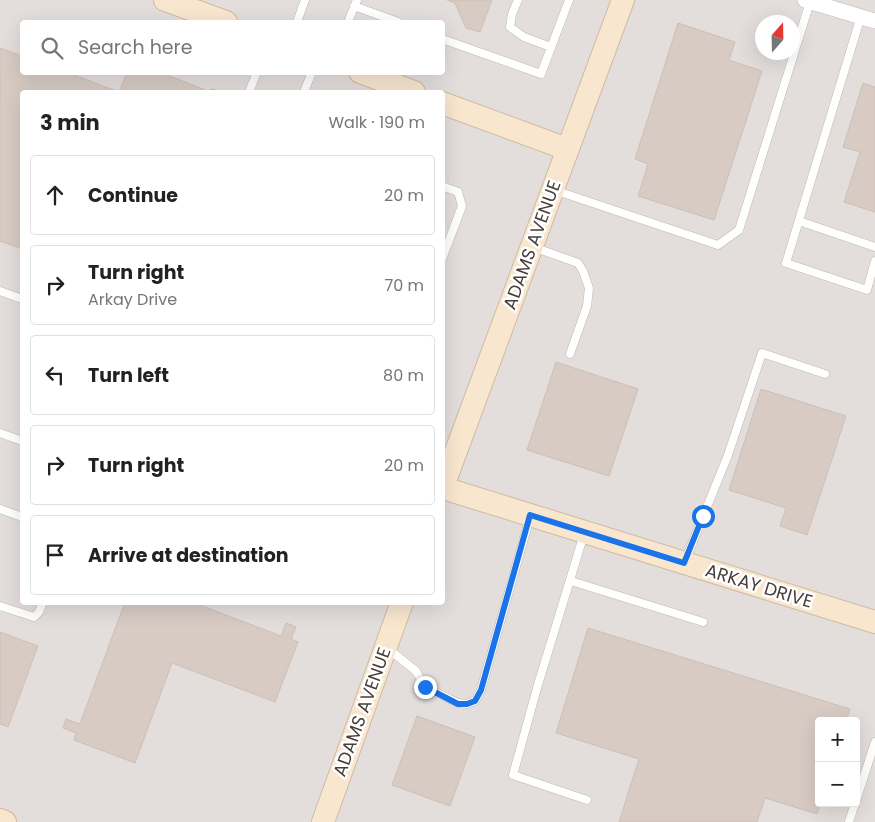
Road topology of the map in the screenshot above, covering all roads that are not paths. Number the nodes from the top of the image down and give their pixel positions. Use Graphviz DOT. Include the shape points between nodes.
graph roads {
  1 [pos="165,0"];
  2 [pos="304,0"];
  3 [pos="518,0"];
  4 [pos="569,0"];
  5 [pos="623,0"];
  6 [pos="807,1"];
  7 [pos="356,3"];
  8 [pos="868,19"];
  9 [pos="220,20"];
  10 [pos="298,20"];
  11 [pos="349,20"];
  12 [pos="394,20"];
  13 [pos="445,39"];
  14 [pos="551,47"];
  15 [pos="256,75"];
  16 [pos="311,75"];
  17 [pos="368,75"];
  18 [pos="250,90"];
  19 [pos="305,90"];
  20 [pos="409,90"];
  21 [pos="445,104"];
  22 [pos="567,149"];
  23 [pos="445,187"];
  24 [pos="552,189"];
  25 [pos="799,221"];
  26 [pos="532,246"];
  27 [pos="875,247"];
  28 [pos="445,251"];
  29 [pos="875,261"];
  30 [pos="0,291"];
  31 [pos="20,298"];
  32 [pos="570,354"];
  33 [pos="825,374"];
  34 [pos="0,433"];
  35 [pos="20,440"];
  36 [pos="445,484"];
  37 [pos="445,490"];
  38 [pos="0,509"];
  39 [pos="530,515"];
  40 [pos="20,516"];
  41 [pos="585,532"];
  42 [pos="684,563"];
  43 [pos="571,581"];
  44 [pos="42,605"];
  45 [pos="401,605"];
  46 [pos="0,606"];
  47 [pos="703,622"];
  48 [pos="875,622"];
  49 [pos="386,647"];
  50 [pos="875,742"];
  51 [pos="860,789"];
  52 [pos="587,800"];
  53 [pos="854,807"];
  54 [pos="0,820"];
  55 [pos="5,822"];
  56 [pos="323,822"];
  57 [pos="850,822"];
  1 -- 9 [label="street"];
  2 -- 10 [label="lane"];
  3 -- 14 [label="lane" via="510,28 524,38"];
  4 -- 14 [label="lane"];
  5 -- 22 [label="street, ADAMS AVENUE"];
  6 -- 8 [label="street"];
  6 -- 24 [label="lane" via="739,230 718,245"];
  7 -- 11 [label="lane"];
  7 -- 12 [label="lane"];
  8 -- 25 [label="lane"];
  13 -- 14 [label="lane" via="541,74"];
  15 -- 18 [label="lane"];
  16 -- 19 [label="lane"];
  17 -- 20 [label="street"];
  21 -- 22 [label="street"];
  22 -- 24 [label="street, ADAMS AVENUE"];
  23 -- 28 [label="lane" via="458,192 462,206"];
  24 -- 26 [label="street, ADAMS AVENUE"];
  25 -- 27 [label="lane"];
  25 -- 29 [label="lane" via="786,263 867,290"];
  26 -- 32 [label="lane" via="578,263 589,288 587,306"];
  26 -- 36 [label="street, ADAMS AVENUE"];
  30 -- 31 [label="lane"];
  33 -- 42 [label="lane" via="762,353 728,455"];
  34 -- 35 [label="lane"];
  37 -- 39 [label="street, ARKAY DRIVE"];
  38 -- 40 [label="lane"];
  39 -- 41 [label="street, ARKAY DRIVE"];
  39 -- 49 [label="lane" via="481,690 475,701 458,704 425,687 416,671"];
  41 -- 42 [label="street, ARKAY DRIVE"];
  41 -- 43 [label="lane"];
  42 -- 48 [label="street, ARKAY DRIVE"];
  43 -- 47 [label="lane"];
  43 -- 52 [label="lane" via="513,775"];
  44 -- 46 [label="lane" via="34,617"];
  45 -- 49 [label="street, ADAMS AVENUE"];
  49 -- 56 [label="street, ADAMS AVENUE"];
  50 -- 51 [label="lane"];
  53 -- 57 [label="lane"];
  54 -- 55 [label="street"];
}
